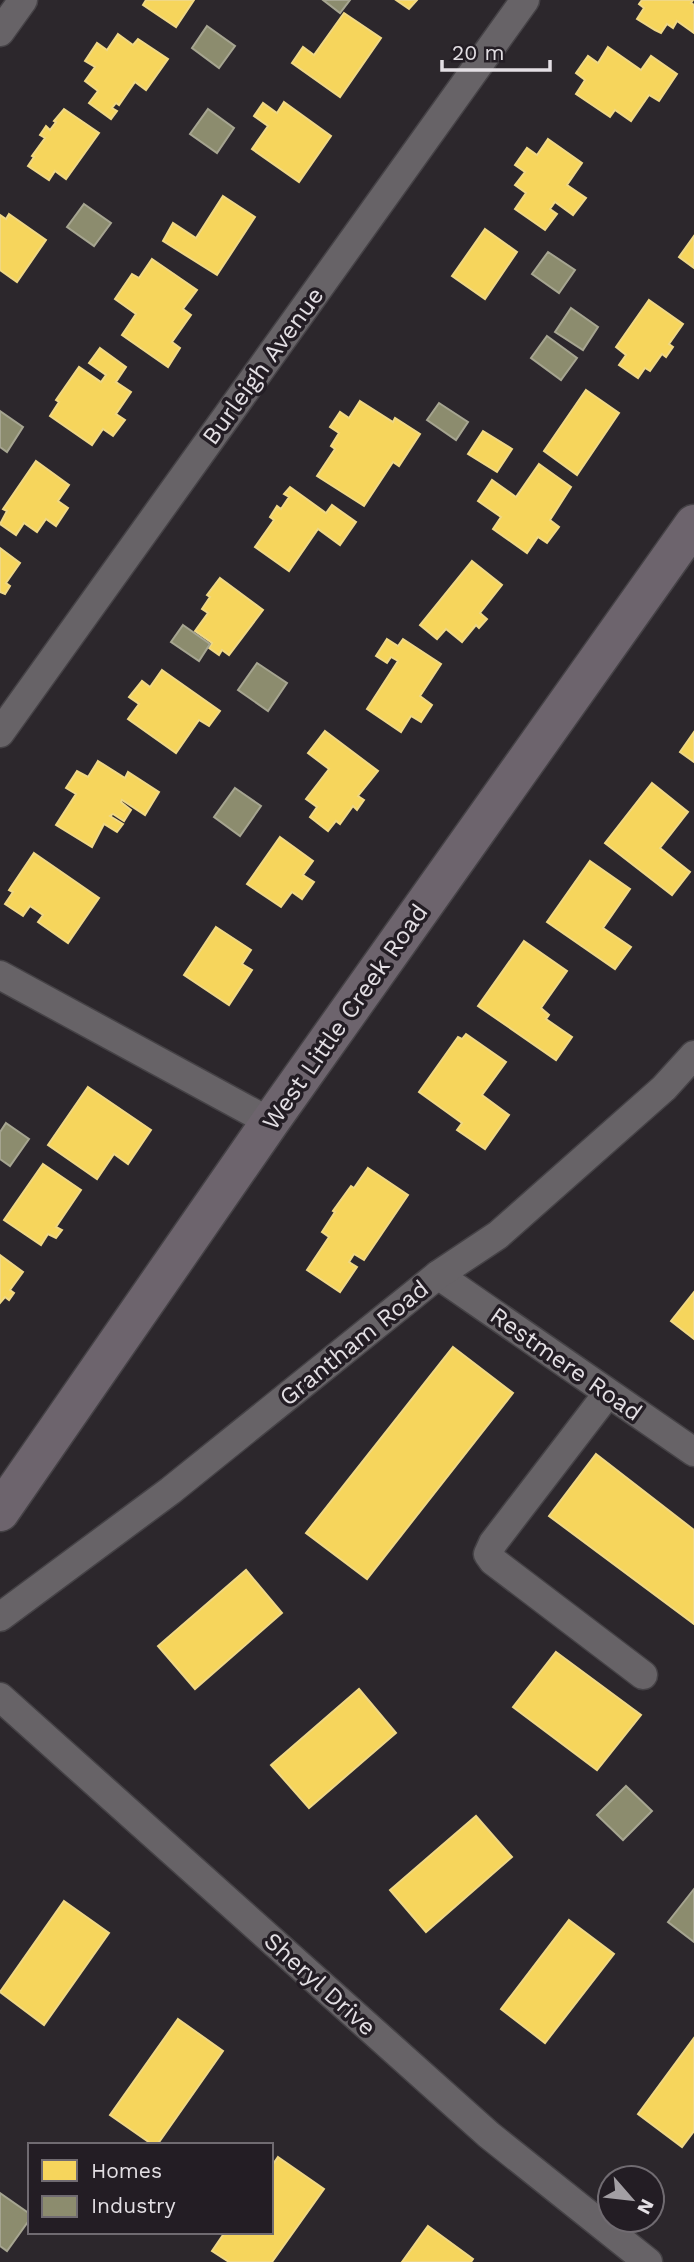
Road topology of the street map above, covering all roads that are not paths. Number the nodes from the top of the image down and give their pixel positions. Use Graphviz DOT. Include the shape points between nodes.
graph roads {
  1 [pos="23,0"];
  2 [pos="525,0"];
  3 [pos="0,32"];
  4 [pos="694,524"];
  5 [pos="0,733"];
  6 [pos="0,975"];
  7 [pos="694,1055"];
  8 [pos="270,1122"];
  9 [pos="438,1275"];
  10 [pos="608,1393"];
  11 [pos="694,1452"];
  12 [pos="0,1512"];
  13 [pos="0,1617"];
  14 [pos="643,1675"];
  15 [pos="0,1697"];
  16 [pos="648,2262"];
  1 -- 3 [label="street"];
  2 -- 5 [label="street, Burleigh Avenue"];
  4 -- 8 [label="main road, West Little Creek Road"];
  6 -- 8 [label="street"];
  7 -- 9 [label="street, Grantham Road" via="664,1088 498,1235"];
  8 -- 12 [label="main road, West Little Creek Road"];
  9 -- 10 [label="street, Restmere Road"];
  9 -- 13 [label="street, Grantham Road" via="170,1492"];
  10 -- 11 [label="street, Restmere Road"];
  10 -- 14 [label="street" via="488,1554"];
  15 -- 16 [label="street, Sheryl Drive" via="489,2135"];
}
